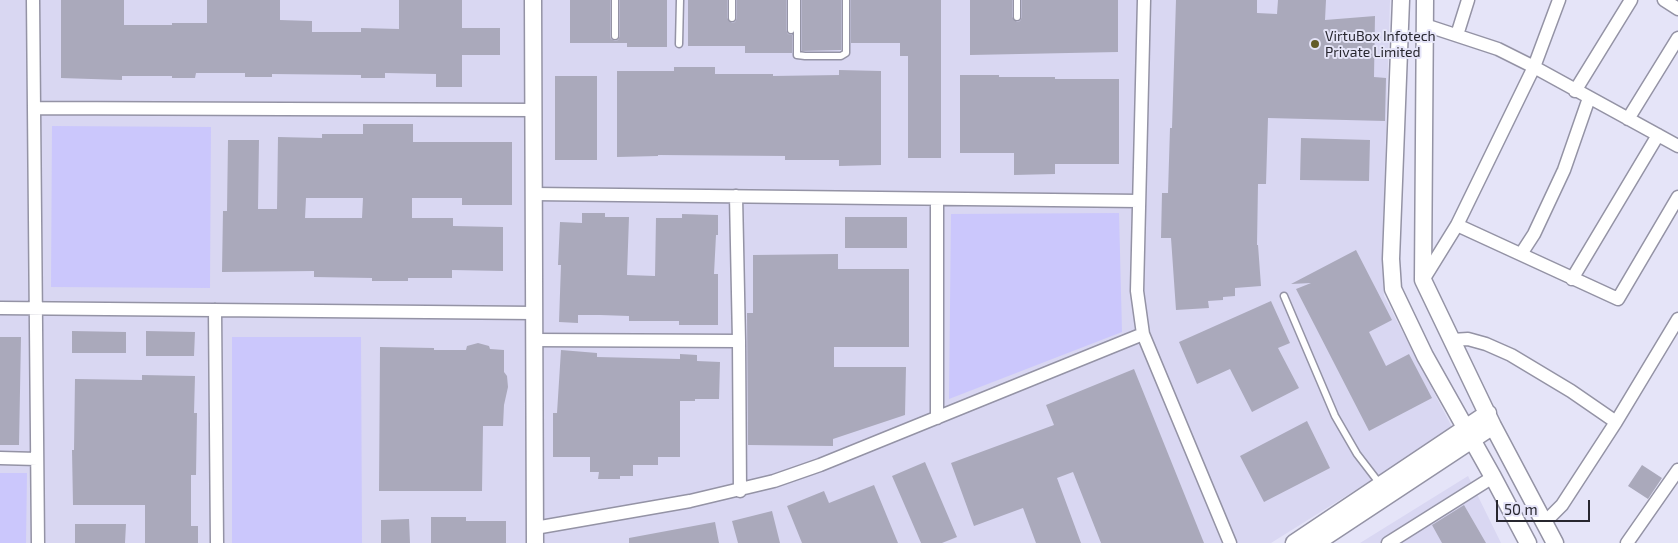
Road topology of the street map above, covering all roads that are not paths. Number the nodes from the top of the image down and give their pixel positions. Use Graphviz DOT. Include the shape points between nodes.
graph roads {
  1 [pos="33,0"];
  2 [pos="533,0"];
  3 [pos="615,0"];
  4 [pos="680,0"];
  5 [pos="732,0"];
  6 [pos="791,0"];
  7 [pos="798,0"];
  8 [pos="846,0"];
  9 [pos="1017,0"];
  10 [pos="1144,0"];
  11 [pos="1401,0"];
  12 [pos="1425,0"];
  13 [pos="1468,0"];
  14 [pos="1559,0"];
  15 [pos="1631,0"];
  16 [pos="1664,0"];
  17 [pos="1678,9"];
  18 [pos="1017,17"];
  19 [pos="732,18"];
  20 [pos="1425,25"];
  21 [pos="791,30"];
  22 [pos="1457,35"];
  23 [pos="615,36"];
  24 [pos="1678,38"];
  25 [pos="679,44"];
  26 [pos="1534,66"];
  27 [pos="1575,91"];
  28 [pos="1589,98"];
  29 [pos="34,108"];
  30 [pos="534,110"];
  31 [pos="1628,119"];
  32 [pos="1658,136"];
  33 [pos="1678,146"];
  34 [pos="534,194"];
  35 [pos="736,196"];
  36 [pos="1678,197"];
  37 [pos="937,198"];
  38 [pos="1140,201"];
  39 [pos="1457,226"];
  40 [pos="1521,254"];
  41 [pos="1572,279"];
  42 [pos="1423,280"];
  43 [pos="1284,296"];
  44 [pos="0,308"];
  45 [pos="36,308"];
  46 [pos="215,310"];
  47 [pos="534,313"];
  48 [pos="1678,319"];
  49 [pos="1142,334"];
  50 [pos="534,340"];
  51 [pos="1452,340"];
  52 [pos="740,341"];
  53 [pos="937,418"];
  54 [pos="1490,420"];
  55 [pos="1616,422"];
  56 [pos="1470,434"];
  57 [pos="0,458"];
  58 [pos="37,459"];
  59 [pos="1678,470"];
  60 [pos="1493,477"];
  61 [pos="1380,485"];
  62 [pos="740,491"];
  63 [pos="1545,522"];
  64 [pos="535,535"];
  65 [pos="38,543"];
  66 [pos="217,543"];
  67 [pos="1230,543"];
  68 [pos="1294,543"];
  69 [pos="1316,543"];
  70 [pos="1388,543"];
  71 [pos="1528,543"];
  72 [pos="1554,543"];
  73 [pos="1627,543"];
  1 -- 29 [label="street"];
  2 -- 30 [label="street"];
  3 -- 23 [label="lane"];
  4 -- 25 [label="lane"];
  5 -- 19 [label="lane"];
  6 -- 21 [label="lane"];
  7 -- 8 [label="lane" via="797,55 841,56 846,53"];
  9 -- 18 [label="lane"];
  10 -- 38 [label="street"];
  11 -- 56 [label="street" via="1391,259 1393,289 1425,356"];
  12 -- 20 [label="street"];
  13 -- 22 [label="street"];
  14 -- 26 [label="street"];
  15 -- 27 [label="street"];
  16 -- 17 [label="street"];
  20 -- 22 [label="street"];
  20 -- 42 [label="street"];
  22 -- 26 [label="street"];
  24 -- 31 [label="street"];
  26 -- 27 [label="street"];
  26 -- 39 [label="street"];
  27 -- 28 [label="street"];
  28 -- 31 [label="street"];
  28 -- 40 [label="street" via="1556,186"];
  29 -- 30 [label="street"];
  29 -- 45 [label="street"];
  30 -- 34 [label="street"];
  31 -- 32 [label="street"];
  32 -- 33 [label="street"];
  32 -- 41 [label="street"];
  34 -- 35 [label="street"];
  34 -- 47 [label="street"];
  35 -- 37 [label="street"];
  35 -- 52 [label="street"];
  36 -- 41 [label="street" via="1618,299"];
  37 -- 38 [label="street"];
  37 -- 53 [label="street"];
  38 -- 49 [label="street" via="1137,291"];
  39 -- 40 [label="street"];
  39 -- 42 [label="street"];
  40 -- 41 [label="street"];
  42 -- 51 [label="street"];
  43 -- 61 [label="lane" via="1339,423"];
  44 -- 45 [label="street"];
  45 -- 46 [label="street"];
  45 -- 58 [label="street"];
  46 -- 47 [label="street"];
  46 -- 66 [label="street"];
  47 -- 50 [label="street"];
  48 -- 55 [label="street"];
  49 -- 53 [label="street"];
  49 -- 67 [label="street"];
  50 -- 52 [label="street"];
  50 -- 64 [label="street"];
  51 -- 54 [label="street"];
  51 -- 55 [label="street" via="1468,339 1511,355"];
  52 -- 62 [label="street"];
  53 -- 62 [label="street" via="820,466"];
  54 -- 56 [label="street"];
  54 -- 63 [label="street"];
  55 -- 63 [label="street" via="1562,505"];
  56 -- 60 [label="street"];
  56 -- 61 [label="street"];
  56 -- 69 [label="street"];
  57 -- 58 [label="street"];
  58 -- 65 [label="street"];
  59 -- 73 [label="street"];
  60 -- 70 [label="street"];
  60 -- 71 [label="street"];
  61 -- 68 [label="street"];
  62 -- 64 [label="street"];
  63 -- 72 [label="street"];
}
